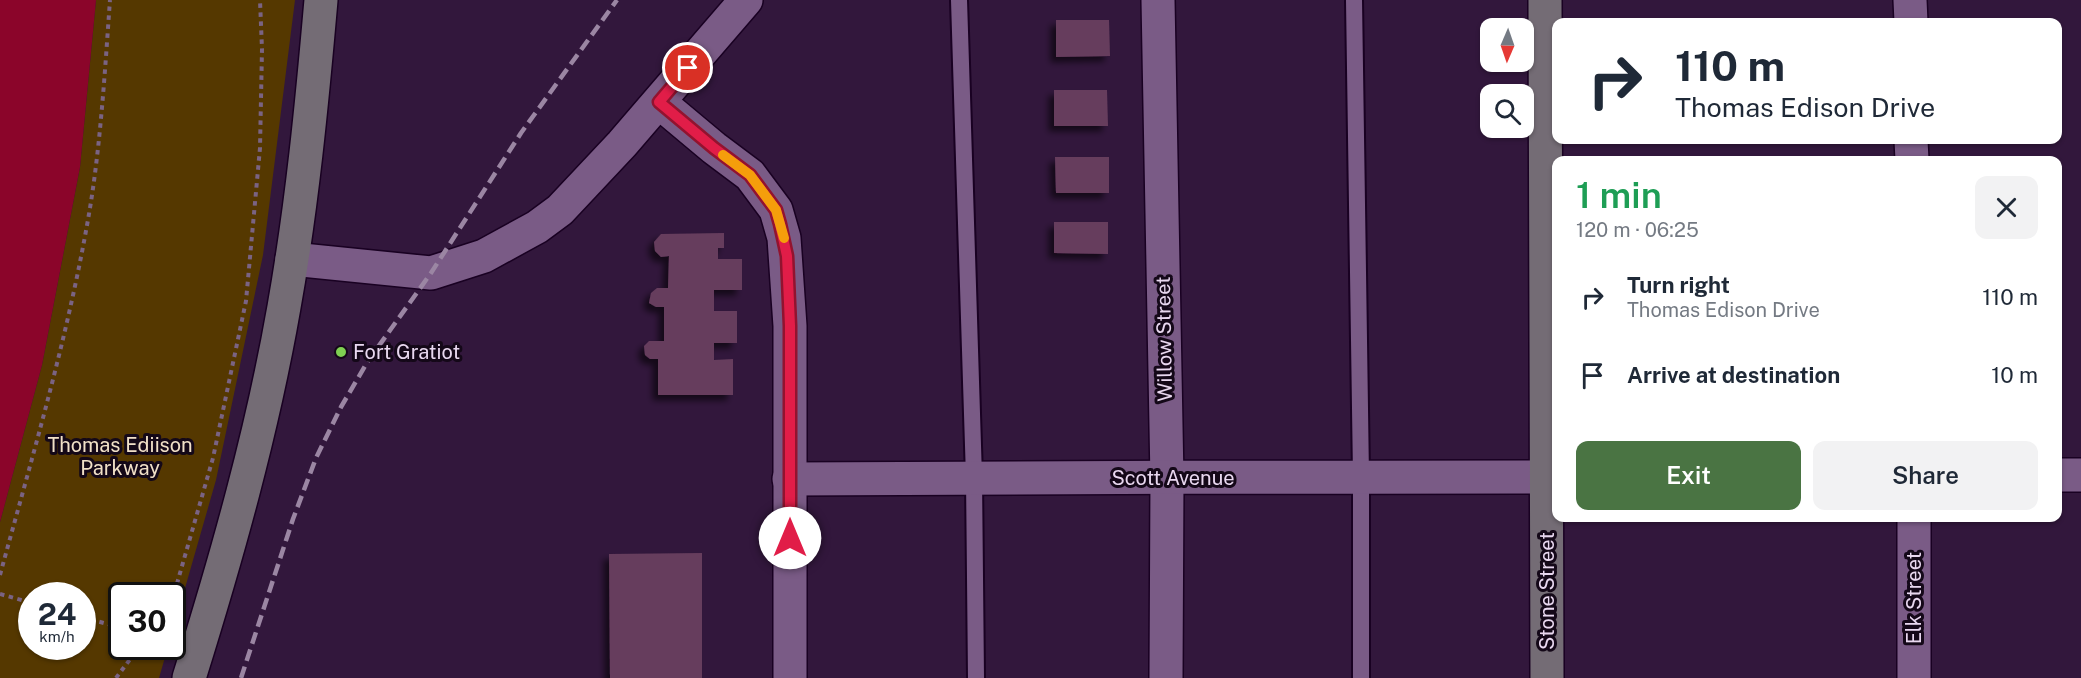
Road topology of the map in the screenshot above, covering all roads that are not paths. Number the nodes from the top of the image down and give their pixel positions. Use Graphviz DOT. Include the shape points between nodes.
graph roads {
  1 [pos="321,0"];
  2 [pos="746,0"];
  3 [pos="959,0"];
  4 [pos="1158,0"];
  5 [pos="1354,0"];
  6 [pos="1545,0"];
  7 [pos="1910,0"];
  8 [pos="1911,18"];
  9 [pos="659,102"];
  10 [pos="292,259"];
  11 [pos="2062,475"];
  12 [pos="2081,475"];
  13 [pos="1361,476"];
  14 [pos="974,477"];
  15 [pos="1552,477"];
  16 [pos="789,479"];
  17 [pos="1167,479"];
  18 [pos="1914,522"];
  19 [pos="189,678"];
  20 [pos="790,678"];
  21 [pos="976,678"];
  22 [pos="1166,678"];
  23 [pos="1361,678"];
  24 [pos="1547,678"];
  25 [pos="1914,678"];
  1 -- 10 [label="street" via="309,139"];
  2 -- 9 [label="street"];
  3 -- 14 [label="lane"];
  4 -- 17 [label="street, Willow Street"];
  5 -- 13 [label="lane"];
  6 -- 15 [label="street, Stone Street"];
  7 -- 8 [label="street"];
  9 -- 10 [label="street" via="560,210 484,256 431,273"];
  9 -- 16 [label="street" via="750,175 776,210 784,238 788,291"];
  10 -- 19 [label="street" via="246,483"];
  11 -- 12 [label="street"];
  13 -- 15 [label="street, Scott Avenue"];
  13 -- 17 [label="street, Scott Avenue"];
  13 -- 23 [label="lane"];
  14 -- 16 [label="street, Scott Avenue"];
  14 -- 17 [label="street, Scott Avenue"];
  14 -- 21 [label="lane"];
  15 -- 24 [label="street, Stone Street"];
  16 -- 20 [label="street"];
  17 -- 22 [label="street, Willow Street"];
  18 -- 25 [label="street, Elk Street"];
}
